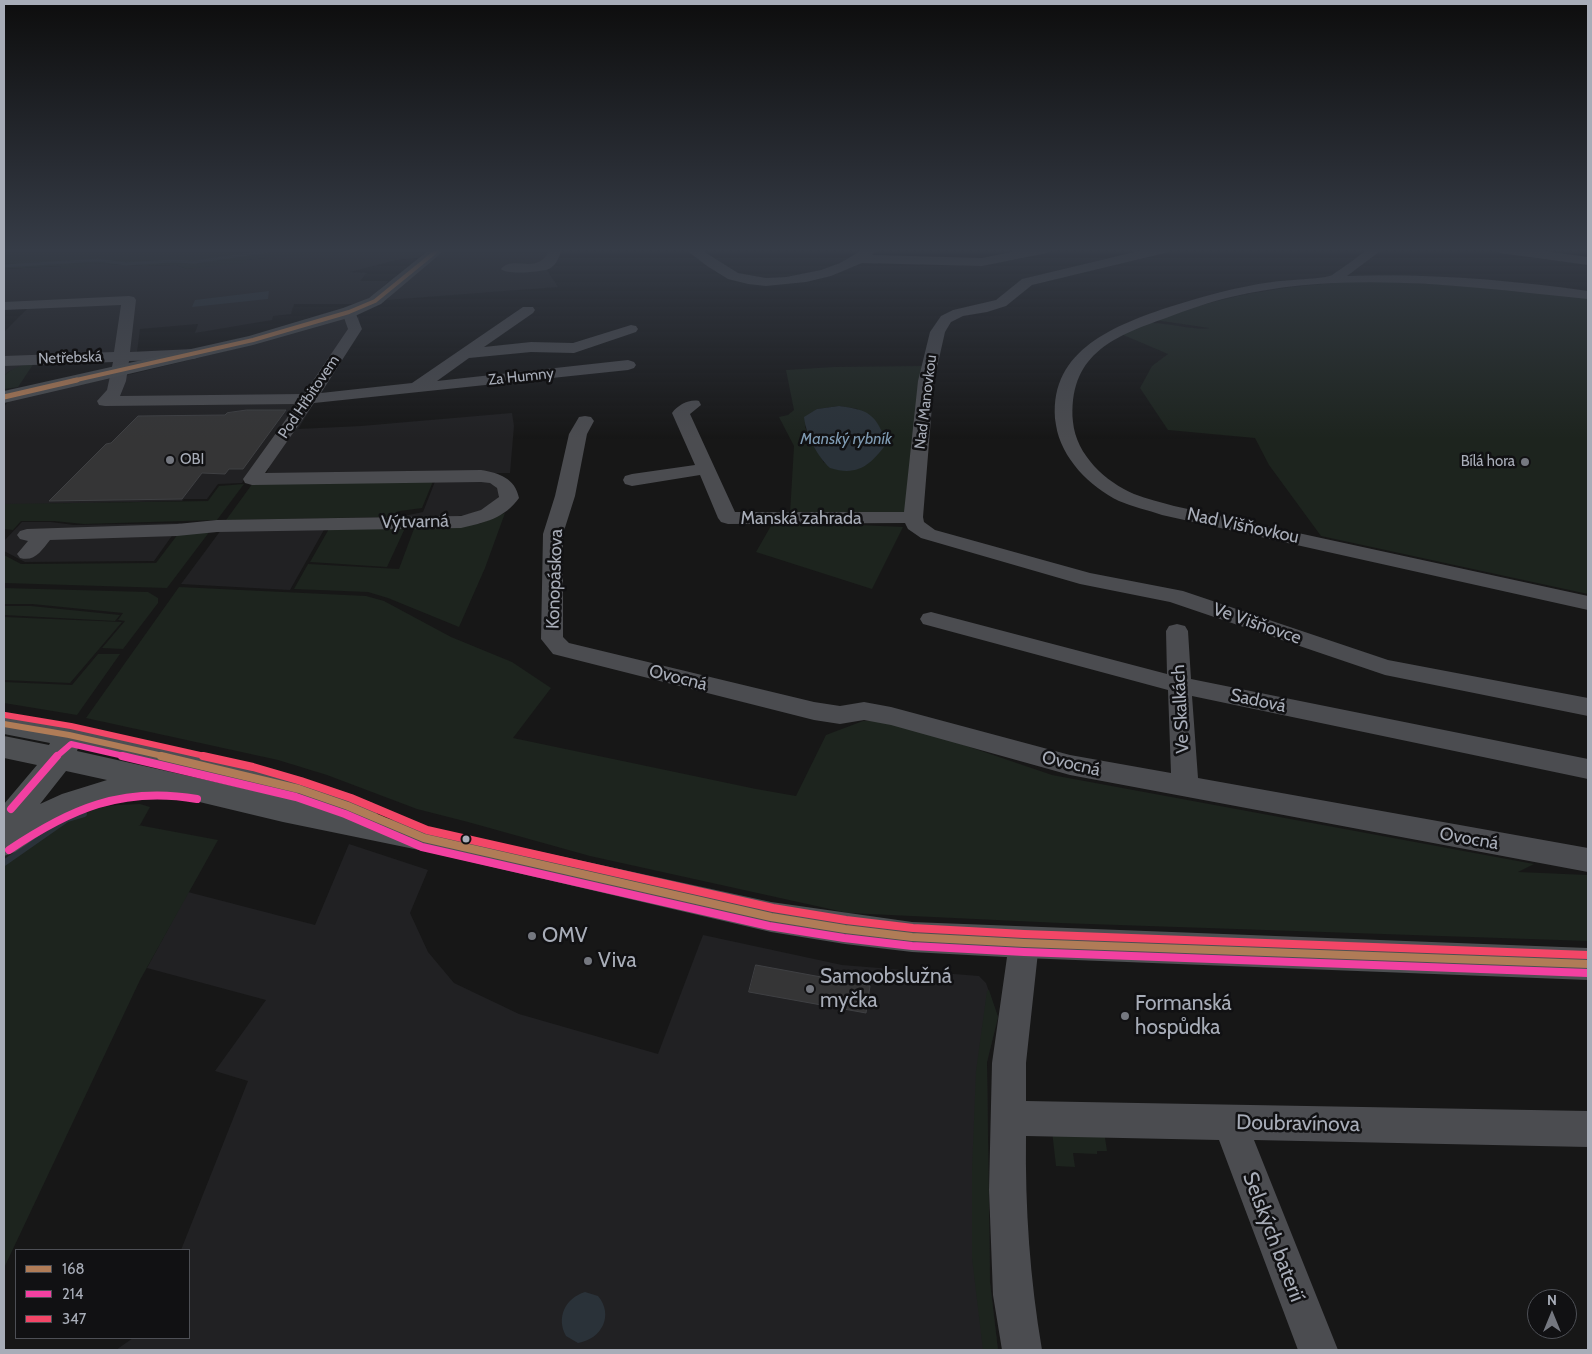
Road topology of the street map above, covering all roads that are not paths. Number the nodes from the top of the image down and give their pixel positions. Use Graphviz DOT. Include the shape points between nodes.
graph roads {
  1 [pos="127,312"];
  2 [pos="349,312"];
  3 [pos="525,312"];
  4 [pos="964,312"];
  5 [pos="1169,312"];
  6 [pos="631,329"];
  7 [pos="574,348"];
  8 [pos="464,354"];
  9 [pos="594,354"];
  10 [pos="4,361"];
  11 [pos="120,364"];
  12 [pos="628,365"];
  13 [pos="414,388"];
  14 [pos="4,398"];
  15 [pos="309,399"];
  16 [pos="693,405"];
  17 [pos="585,421"];
  18 [pos="706,469"];
  19 [pos="252,479"];
  20 [pos="632,480"];
  21 [pos="913,517"];
  22 [pos="33,541"];
  23 [pos="1588,603"];
  24 [pos="931,619"];
  25 [pos="1177,632"];
  26 [pos="561,649"];
  27 [pos="1179,685"];
  28 [pos="1588,707"];
  29 [pos="4,724"];
  30 [pos="4,747"];
  31 [pos="57,750"];
  32 [pos="1588,769"];
  33 [pos="172,784"];
  34 [pos="1185,787"];
  35 [pos="4,803"];
  36 [pos="4,826"];
  37 [pos="424,838"];
  38 [pos="4,843"];
  39 [pos="1588,860"];
  40 [pos="1024,943"];
  41 [pos="1588,964"];
  42 [pos="1008,1118"];
  43 [pos="1230,1122"];
  44 [pos="1588,1129"];
  45 [pos="1022,1350"];
  46 [pos="1318,1350"];
  1 -- 11 [label="street"];
  2 -- 11 [label="main road" via="196,354"];
  2 -- 15 [label="street, Pod Hřbitovem" via="355,329"];
  3 -- 8 [label="street, Za Humny"];
  4 -- 21 [label="street, Nad Manovkou" via="942,324 932,348"];
  5 -- 23 [label="street, Nad Višňovkou" via="1134,324 1093,346 1076,364 1065,386 1063,410 1072,445 1087,469 1126,497 1170,511"];
  6 -- 7 [label="street"];
  7 -- 8 [label="street" via="531,347"];
  7 -- 9 [label="street"];
  8 -- 13 [label="street, Za Humny"];
  10 -- 11 [label="street, Netřebská"];
  11 -- 14 [label="main road"];
  11 -- 15 [label="street, Za Humny" via="114,392 104,402"];
  12 -- 13 [label="street, Za Humny"];
  13 -- 15 [label="street, Za Humny"];
  15 -- 19 [label="street, Pod Hřbitovem"];
  16 -- 18 [label="street, Manská zahrada" via="681,413"];
  17 -- 26 [label="street, Konopáskova" via="578,434 553,534 552,639"];
  18 -- 20 [label="street"];
  18 -- 21 [label="street, Manská zahrada" via="728,518"];
  19 -- 22 [label="street, Výtvarná" via="481,476 503,482 509,498 499,509 481,518 461,522 217,526"];
  21 -- 28 [label="street, Ve Višňovce" via="915,525 928,534 1088,579 1175,596 1385,667"];
  24 -- 27 [label="street, Sadová"];
  25 -- 27 [label="street, Ve Skalkách"];
  26 -- 34 [label="street, Ovocná" via="814,711 840,715 864,711 878,713 1070,765"];
  27 -- 32 [label="street, Sadová"];
  27 -- 34 [label="street, Ve Skalkách"];
  29 -- 31 [label="main road"];
  30 -- 31 [label="main road"];
  31 -- 33 [label="main road"];
  31 -- 35 [label="main road"];
  31 -- 36 [label="main road"];
  31 -- 37 [label="main road" via="208,766 289,786 348,806"];
  33 -- 37 [label="main road"];
  33 -- 38 [label="main road" via="122,788 83,798 40,818"];
  34 -- 39 [label="street, Ovocná"];
  37 -- 40 [label="main road" via="771,917 912,937"];
  40 -- 41 [label="main road"];
  40 -- 42 [label="street" via="1009,1063"];
  42 -- 43 [label="street, Doubravínova"];
  42 -- 45 [label="street" via="1007,1190 1013,1295"];
  43 -- 44 [label="street, Doubravínova"];
  43 -- 46 [label="street, Selských baterií"];
}
